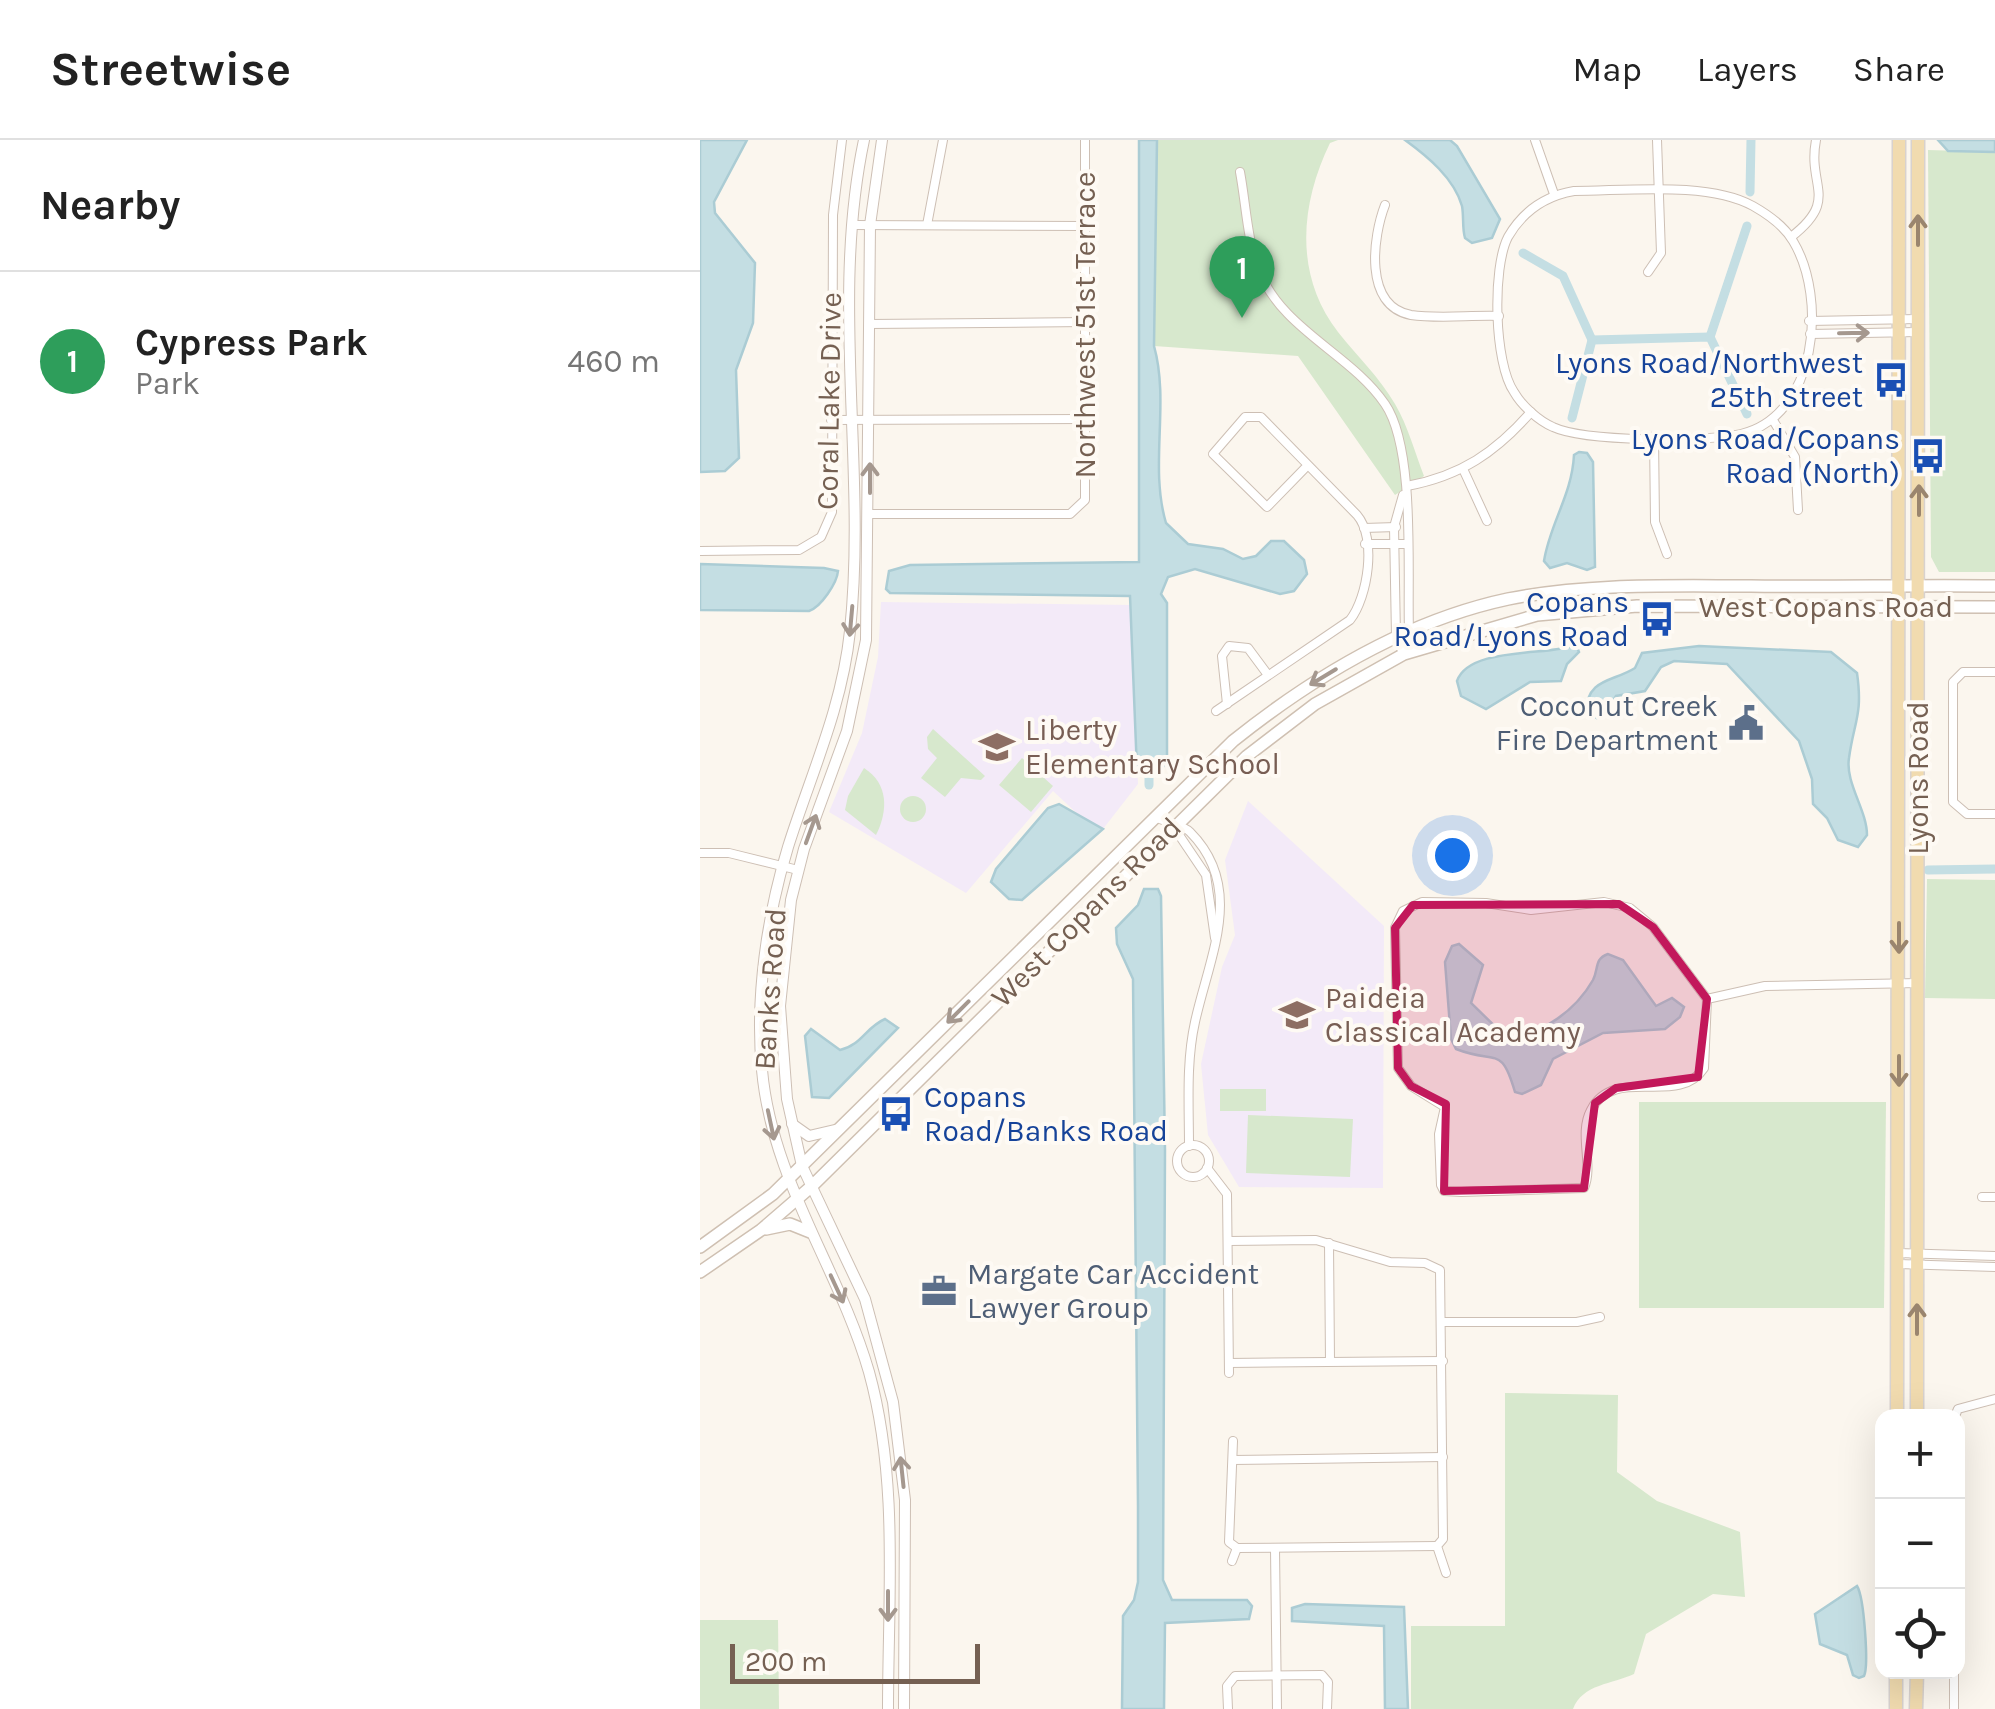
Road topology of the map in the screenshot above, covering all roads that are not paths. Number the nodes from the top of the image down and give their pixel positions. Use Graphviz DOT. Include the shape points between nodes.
graph roads {
  1 [pos="842,140"];
  2 [pos="864,140"];
  3 [pos="882,140"];
  4 [pos="943,140"];
  5 [pos="1085,140"];
  6 [pos="1534,140"];
  7 [pos="1657,140"];
  8 [pos="1816,140"];
  9 [pos="1899,140"];
  10 [pos="1918,140"];
  11 [pos="1240,172"];
  12 [pos="1659,191"];
  13 [pos="1554,194"];
  14 [pos="1385,205"];
  15 [pos="853,224"];
  16 [pos="870,225"];
  17 [pos="928,225"];
  18 [pos="1084,226"];
  19 [pos="1791,237"];
  20 [pos="1648,272"];
  21 [pos="1499,316"];
  22 [pos="1809,321"];
  23 [pos="1086,322"];
  24 [pos="869,324"];
  25 [pos="1898,326"];
  26 [pos="1918,326"];
  27 [pos="1810,334"];
  28 [pos="1531,412"];
  29 [pos="1086,418"];
  30 [pos="853,419"];
  31 [pos="870,419"];
  32 [pos="831,420"];
  33 [pos="1773,420"];
  34 [pos="1654,436"];
  35 [pos="1308,465"];
  36 [pos="1464,471"];
  37 [pos="1407,486"];
  38 [pos="1798,510"];
  39 [pos="870,514"];
  40 [pos="1487,521"];
  41 [pos="1394,527"];
  42 [pos="1406,527"];
  43 [pos="1364,528"];
  44 [pos="1394,543"];
  45 [pos="1365,544"];
  46 [pos="1406,544"];
  47 [pos="700,551"];
  48 [pos="1667,554"];
  49 [pos="1898,585"];
  50 [pos="1919,585"];
  51 [pos="1995,586"];
  52 [pos="1898,606"];
  53 [pos="1917,607"];
  54 [pos="1995,607"];
  55 [pos="1409,632"];
  56 [pos="1396,638"];
  57 [pos="1404,654"];
  58 [pos="1995,672"];
  59 [pos="1268,675"];
  60 [pos="1227,704"];
  61 [pos="1216,710"];
  62 [pos="1995,814"];
  63 [pos="1154,816"];
  64 [pos="1173,826"];
  65 [pos="700,853"];
  66 [pos="783,866"];
  67 [pos="798,870"];
  68 [pos="1899,984"];
  69 [pos="1919,984"];
  70 [pos="1707,999"];
  71 [pos="792,1124"];
  72 [pos="840,1129"];
  73 [pos="1189,1146"];
  74 [pos="802,1166"];
  75 [pos="1207,1168"];
  76 [pos="786,1180"];
  77 [pos="812,1186"];
  78 [pos="1982,1197"];
  79 [pos="1995,1197"];
  80 [pos="797,1200"];
  81 [pos="762,1230"];
  82 [pos="810,1232"];
  83 [pos="1229,1240"];
  84 [pos="1328,1243"];
  85 [pos="700,1247"];
  86 [pos="1995,1256"];
  87 [pos="1898,1259"];
  88 [pos="1917,1259"];
  89 [pos="1995,1267"];
  90 [pos="700,1272"];
  91 [pos="1600,1317"];
  92 [pos="1443,1322"];
  93 [pos="1330,1361"];
  94 [pos="1230,1362"];
  95 [pos="1443,1362"];
  96 [pos="1229,1373"];
  97 [pos="1995,1399"];
  98 [pos="1897,1409"];
  99 [pos="1917,1409"];
  100 [pos="1958,1409"];
  101 [pos="1234,1440"];
  102 [pos="1443,1457"];
  103 [pos="1233,1460"];
  104 [pos="1437,1546"];
  105 [pos="1237,1548"];
  106 [pos="1275,1549"];
  107 [pos="1232,1561"];
  108 [pos="1446,1574"];
  109 [pos="1277,1675"];
  110 [pos="1896,1679"];
  111 [pos="1916,1679"];
  112 [pos="1954,1679"];
  113 [pos="888,1709"];
  114 [pos="904,1709"];
  115 [pos="1228,1709"];
  116 [pos="1277,1709"];
  117 [pos="1328,1709"];
  118 [pos="1896,1709"];
  119 [pos="1916,1709"];
  120 [pos="1954,1709"];
  1 -- 32 [label="street, Coral Lake Drive" via="832,215"];
  2 -- 15 [label="street, Banks Road"];
  3 -- 16 [label="street, Banks Road"];
  4 -- 17 [label="street"];
  5 -- 18 [label="street, Northwest 51st Terrace"];
  6 -- 13 [label="street"];
  7 -- 12 [label="street"];
  8 -- 19 [label="street" via="1820,204 1813,220"];
  9 -- 25 [label="main road, Lyons Road"];
  26 -- 10 [label="main road, Lyons Road, one-way"];
  11 -- 37 [label="street" via="1259,270 1295,320 1386,405"];
  12 -- 13 [label="street"];
  12 -- 19 [label="street" via="1720,194 1750,204"];
  12 -- 20 [label="street" via="1661,253"];
  13 -- 21 [label="street" via="1506,240"];
  14 -- 21 [label="street" via="1376,230 1375,272 1390,304 1408,314"];
  15 -- 16 [label="street"];
  15 -- 30 [label="street, Banks Road"];
  16 -- 17 [label="street"];
  16 -- 24 [label="street, Banks Road"];
  17 -- 18 [label="street"];
  18 -- 23 [label="street, Northwest 51st Terrace"];
  19 -- 22 [label="street" via="1805,271"];
  21 -- 28 [label="street" via="1502,364 1512,391"];
  22 -- 25 [label="street"];
  22 -- 27 [label="street"];
  23 -- 24 [label="street"];
  23 -- 29 [label="street, Northwest 51st Terrace"];
  24 -- 31 [label="street, Banks Road"];
  25 -- 26 [label="street"];
  27 -- 25 [label="street, one-way"];
  25 -- 49 [label="main road, Lyons Road"];
  50 -- 26 [label="main road, Lyons Road, one-way"];
  27 -- 33 [label="street" via="1804,375"];
  28 -- 34 [label="street" via="1573,434"];
  28 -- 36 [label="street"];
  29 -- 31 [label="street"];
  29 -- 39 [label="street, Northwest 51st Terrace" via="1085,500 1070,514"];
  30 -- 31 [label="street"];
  30 -- 32 [label="street"];
  30 -- 66 [label="street, Banks Road, one-way" via="853,600 846,662 833,724"];
  39 -- 31 [label="street, Banks Road, one-way"];
  32 -- 47 [label="street, Coral Lake Drive" via="832,512 821,538 799,550"];
  33 -- 34 [label="street" via="1718,439"];
  33 -- 38 [label="street" via="1795,457"];
  34 -- 48 [label="street" via="1655,522"];
  35 -- 35 [label="street" via="1254,415 1213,454 1267,506"];
  35 -- 43 [label="street"];
  36 -- 37 [label="street"];
  36 -- 40 [label="street"];
  37 -- 41 [label="street"];
  37 -- 42 [label="street"];
  67 -- 39 [label="street, Banks Road, one-way" via="862,670"];
  41 -- 42 [label="street"];
  41 -- 43 [label="street"];
  41 -- 44 [label="street"];
  42 -- 46 [label="street"];
  43 -- 45 [label="street"];
  44 -- 45 [label="street"];
  44 -- 46 [label="street"];
  44 -- 56 [label="street"];
  45 -- 59 [label="street" via="1366,582 1355,614"];
  46 -- 55 [label="street"];
  49 -- 50 [label="main road, West Copans Road"];
  49 -- 52 [label="main road, Lyons Road"];
  49 -- 55 [label="main road, West Copans Road" via="1580,589 1507,600"];
  50 -- 51 [label="main road, West Copans Road"];
  50 -- 53 [label="main road, Lyons Road"];
  52 -- 53 [label="main road, West Copans Road"];
  52 -- 57 [label="main road, West Copans Road" via="1584,610 1491,625"];
  52 -- 68 [label="main road, Lyons Road, one-way"];
  53 -- 54 [label="main road, West Copans Road"];
  53 -- 69 [label="main road, Lyons Road"];
  55 -- 56 [label="main road, West Copans Road"];
  55 -- 57 [label="street"];
  56 -- 57 [label="street"];
  56 -- 63 [label="main road, West Copans Road, one-way" via="1275,708"];
  57 -- 64 [label="main road, West Copans Road" via="1315,704"];
  58 -- 62 [label="street" via="1963,672 1952,682 1952,802 1967,814"];
  59 -- 60 [label="street"];
  59 -- 60 [label="street" via="1248,648 1230,646 1222,656"];
  60 -- 61 [label="street"];
  63 -- 64 [label="street"];
  63 -- 72 [label="main road, West Copans Road, one-way"];
  64 -- 73 [label="street" via="1187,828 1214,871 1223,918 1189,1064"];
  64 -- 77 [label="main road, West Copans Road"];
  65 -- 66 [label="street"];
  66 -- 67 [label="street"];
  66 -- 76 [label="street, Banks Road, one-way" via="766,951 761,1046"];
  67 -- 71 [label="street, Banks Road" via="780,1006"];
  68 -- 69 [label="street"];
  68 -- 70 [label="street" via="1765,986"];
  68 -- 87 [label="main road, Lyons Road, one-way"];
  69 -- 88 [label="main road, Lyons Road"];
  70 -- 70 [label="street" via="1653,927 1619,904 1532,910 1422,902 1403,911 1394,945 1398,1068 1411,1086 1445,1107 1444,1191 1584,1188 1585,1132 1594,1103 1616,1088 1698,1077"];
  71 -- 72 [label="street" via="809,1136"];
  71 -- 74 [label="street, Banks Road"];
  72 -- 74 [label="main road, West Copans Road"];
  73 -- 75 [label="street" via="1207,1152"];
  73 -- 75 [label="street" via="1178,1156 1181,1172 1196,1177"];
  74 -- 76 [label="main road, West Copans Road"];
  74 -- 77 [label="street, Banks Road"];
  75 -- 83 [label="street" via="1227,1194"];
  76 -- 80 [label="street, Banks Road"];
  76 -- 85 [label="main road, West Copans Road"];
  77 -- 80 [label="main road, West Copans Road"];
  114 -- 77 [label="street, Banks Road, one-way" via="905,1500 894,1402 864,1299"];
  78 -- 79 [label="street"];
  80 -- 81 [label="main road, West Copans Road"];
  80 -- 82 [label="street, Banks Road"];
  81 -- 82 [label="main road" via="790,1224"];
  81 -- 90 [label="main road, West Copans Road"];
  82 -- 113 [label="street, Banks Road, one-way" via="864,1358 882,1434"];
  83 -- 84 [label="street"];
  83 -- 94 [label="street"];
  84 -- 92 [label="street" via="1440,1270"];
  84 -- 93 [label="street"];
  86 -- 88 [label="street"];
  87 -- 88 [label="street"];
  87 -- 98 [label="main road, Lyons Road"];
  88 -- 89 [label="street"];
  99 -- 88 [label="main road, Lyons Road, one-way"];
  91 -- 92 [label="street"];
  92 -- 95 [label="street"];
  93 -- 94 [label="street"];
  93 -- 95 [label="street"];
  94 -- 96 [label="street"];
  95 -- 102 [label="street"];
  97 -- 100 [label="street"];
  101 -- 103 [label="street"];
  102 -- 103 [label="street"];
  102 -- 104 [label="street" via="1443,1539"];
  103 -- 105 [label="street" via="1229,1542"];
  104 -- 106 [label="street"];
  104 -- 108 [label="street"];
  105 -- 106 [label="street"];
  105 -- 107 [label="street"];
  106 -- 109 [label="street"];
  109 -- 115 [label="street" via="1235,1676"];
  109 -- 116 [label="street"];
  109 -- 117 [label="street" via="1322,1675"];
  110 -- 118 [label="main road"];
  111 -- 119 [label="main road"];
  112 -- 120 [label="street"];
}
